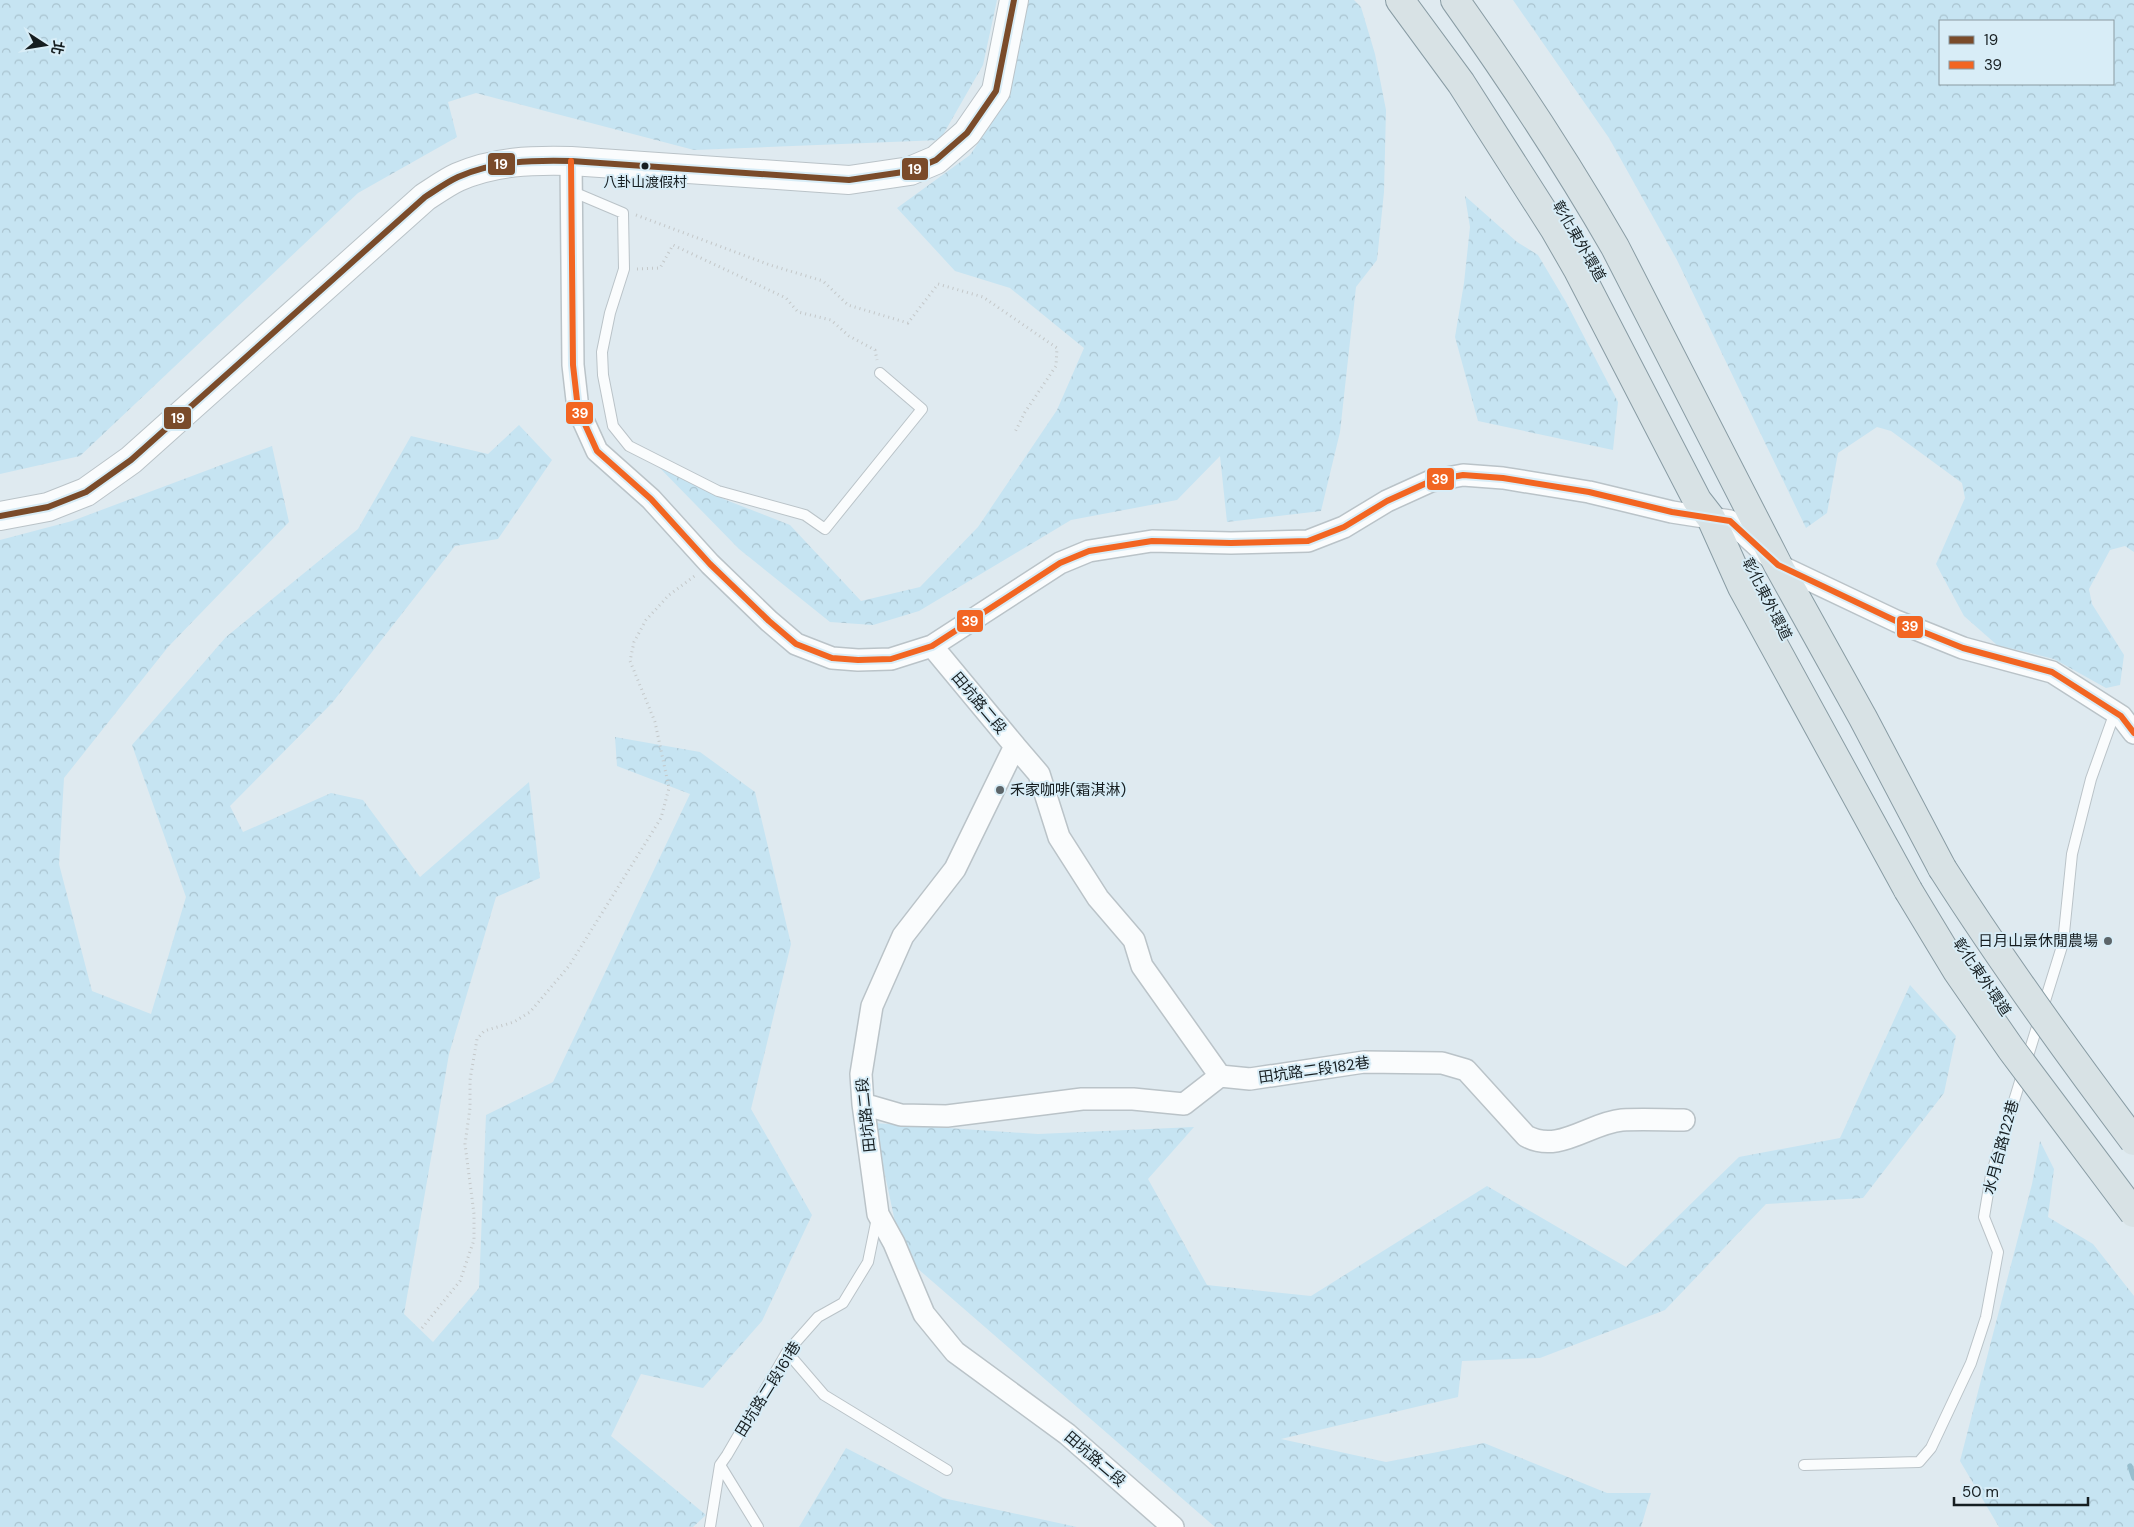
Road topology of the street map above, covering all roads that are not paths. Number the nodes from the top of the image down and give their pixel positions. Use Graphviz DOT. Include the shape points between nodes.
graph roads {
  1 [pos="1014,0"];
  2 [pos="1400,0"];
  3 [pos="1422,0"];
  4 [pos="1455,0"];
  5 [pos="1475,0"];
  6 [pos="1500,49"];
  7 [pos="1467,78"];
  8 [pos="571,161"];
  9 [pos="570,190"];
  10 [pos="880,373"];
  11 [pos="1699,392"];
  12 [pos="0,516"];
  13 [pos="1720,519"];
  14 [pos="1778,565"];
  15 [pos="1807,579"];
  16 [pos="932,646"];
  17 [pos="2115,712"];
  18 [pos="2134,733"];
  19 [pos="1015,746"];
  20 [pos="1932,875"];
  21 [pos="1220,1076"];
  22 [pos="862,1104"];
  23 [pos="2134,1115"];
  24 [pos="1684,1120"];
  25 [pos="2134,1141"];
  26 [pos="2134,1186"];
  27 [pos="2134,1213"];
  28 [pos="878,1214"];
  29 [pos="787,1352"];
  30 [pos="720,1465"];
  31 [pos="1804,1465"];
  32 [pos="947,1470"];
  33 [pos="710,1527"];
  34 [pos="758,1527"];
  35 [pos="1173,1527"];
  1 -- 8 [label="main road" via="996,91 967,133 936,160 910,171 848,180"];
  2 -- 7 [label="main road"];
  3 -- 7 [label="main road, 彰化東外環道"];
  4 -- 6 [label="main road, 彰化東外環道"];
  5 -- 6 [label="main road"];
  6 -- 11 [label="main road, 彰化東外環道" via="1596,198 1615,247"];
  7 -- 13 [label="main road, 彰化東外環道" via="1562,225 1662,414 1718,508"];
  8 -- 9 [label="street"];
  8 -- 12 [label="main road" via="528,160 487,166 457,177 425,197 131,460 86,492 48,507"];
  9 -- 10 [label="lane" via="623,213 624,269 602,352 612,426 629,446 718,491 805,515 824,529 922,409"];
  9 -- 16 [label="street" via="573,365 578,409 597,451 796,644 832,658 858,660 891,658"];
  11 -- 14 [label="main road, 彰化東外環道"];
  11 -- 15 [label="main road"];
  13 -- 14 [label="street"];
  13 -- 16 [label="street" via="1672,512 1589,492 1463,475 1431,481 1387,501 1344,527 1308,541 1152,541 1089,550 1060,563"];
  13 -- 20 [label="main road, 彰化東外環道" via="1761,594"];
  14 -- 15 [label="street"];
  14 -- 20 [label="main road, 彰化東外環道" via="1863,718"];
  15 -- 17 [label="street" via="1963,648 2052,672"];
  15 -- 20 [label="main road"];
  16 -- 19 [label="street, 田坑路二段"];
  17 -- 18 [label="street"];
  17 -- 31 [label="lane, 水月台路122巷" via="2091,779 2072,854 2062,943 1991,1175 1984,1217 1998,1252 1986,1318 1971,1363 1931,1448 1919,1462"];
  19 -- 21 [label="street" via="1039,774 1059,836 1098,898 1134,940 1142,966"];
  19 -- 22 [label="street, 田坑路二段" via="955,868 903,936 872,1006 861,1074"];
  20 -- 23 [label="main road" via="2059,1015"];
  20 -- 25 [label="main road, 彰化東外環道, bridge" via="1993,947"];
  20 -- 26 [label="main road, 彰化東外環道" via="1970,962"];
  20 -- 27 [label="main road, bridge" via="1957,971"];
  21 -- 22 [label="street" via="1184,1104 1082,1099 947,1116 901,1115"];
  21 -- 24 [label="street, 田坑路二段182巷" via="1250,1079 1364,1062 1442,1063 1466,1070 1526,1136 1538,1142 1559,1141 1620,1120"];
  22 -- 28 [label="street, 田坑路二段"];
  28 -- 29 [label="lane, 田坑路二段161巷" via="868,1262 843,1303 818,1317"];
  28 -- 35 [label="street, 田坑路二段" via="924,1314 955,1352 1067,1434"];
  29 -- 30 [label="lane, 田坑路二段161巷"];
  29 -- 32 [label="lane" via="824,1395"];
  30 -- 33 [label="lane, 田坑路二段161巷"];
  30 -- 34 [label="lane"];
}
